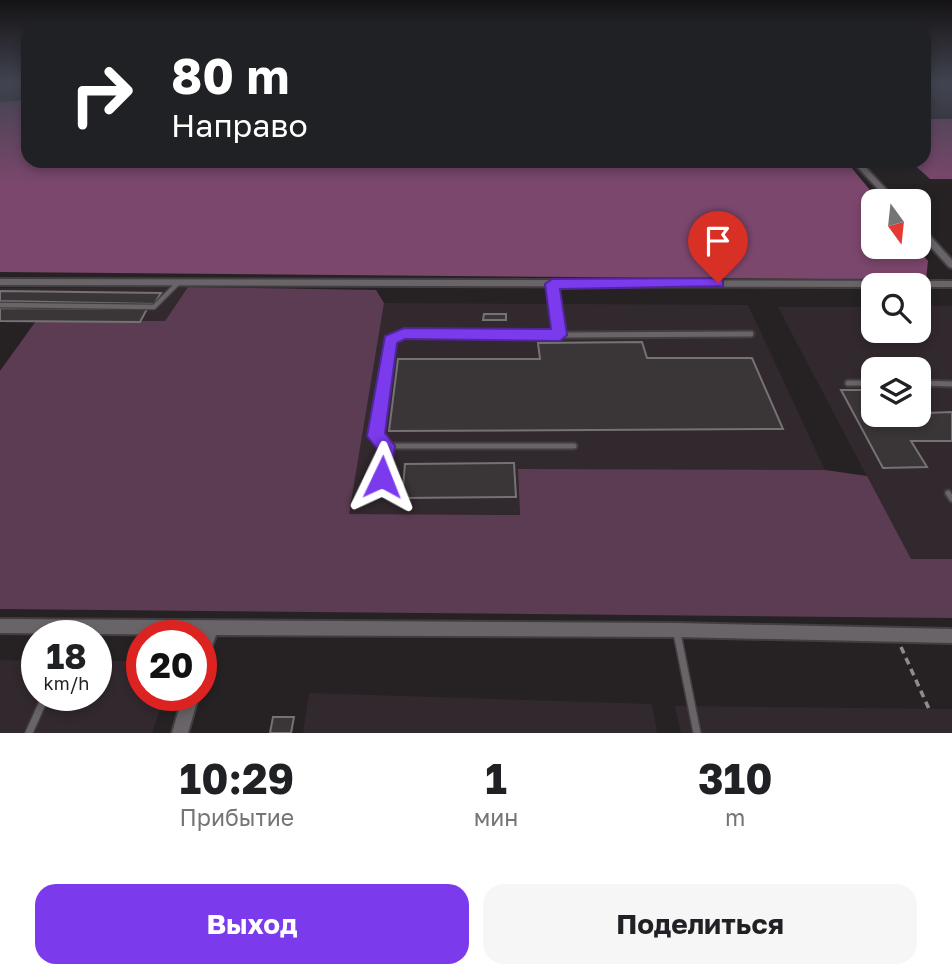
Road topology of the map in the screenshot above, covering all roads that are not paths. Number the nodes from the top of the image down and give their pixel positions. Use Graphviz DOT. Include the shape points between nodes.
graph roads {
  1 [pos="862,168"];
  2 [pos="882,189"];
  3 [pos="931,242"];
  4 [pos="952,265"];
  5 [pos="0,282"];
  6 [pos="178,283"];
  7 [pos="552,284"];
  8 [pos="952,284"];
  9 [pos="0,305"];
  10 [pos="751,334"];
  11 [pos="560,335"];
  12 [pos="848,383"];
  13 [pos="861,383"];
  14 [pos="931,383"];
  15 [pos="952,384"];
  16 [pos="386,446"];
  17 [pos="574,446"];
  18 [pos="382,477"];
  19 [pos="0,626"];
  20 [pos="217,626"];
  21 [pos="21,628"];
  22 [pos="676,630"];
  23 [pos="952,636"];
  24 [pos="39,711"];
  25 [pos="186,711"];
  26 [pos="29,733"];
  27 [pos="180,733"];
  28 [pos="697,733"];
  1 -- 2 [label="street"];
  3 -- 4 [label="street"];
  5 -- 6 [label="street"];
  6 -- 7 [label="street"];
  6 -- 9 [label="lane" via="154,307"];
  7 -- 8 [label="street"];
  7 -- 11 [label="lane"];
  10 -- 11 [label="lane"];
  11 -- 16 [label="lane" via="404,334 390,340 376,436"];
  12 -- 13 [label="lane"];
  14 -- 15 [label="lane"];
  16 -- 17 [label="lane"];
  16 -- 18 [label="lane"];
  19 -- 21 [label="street"];
  20 -- 22 [label="street"];
  22 -- 23 [label="street"];
  22 -- 28 [label="lane"];
  24 -- 26 [label="lane"];
  25 -- 27 [label="street"];
}
